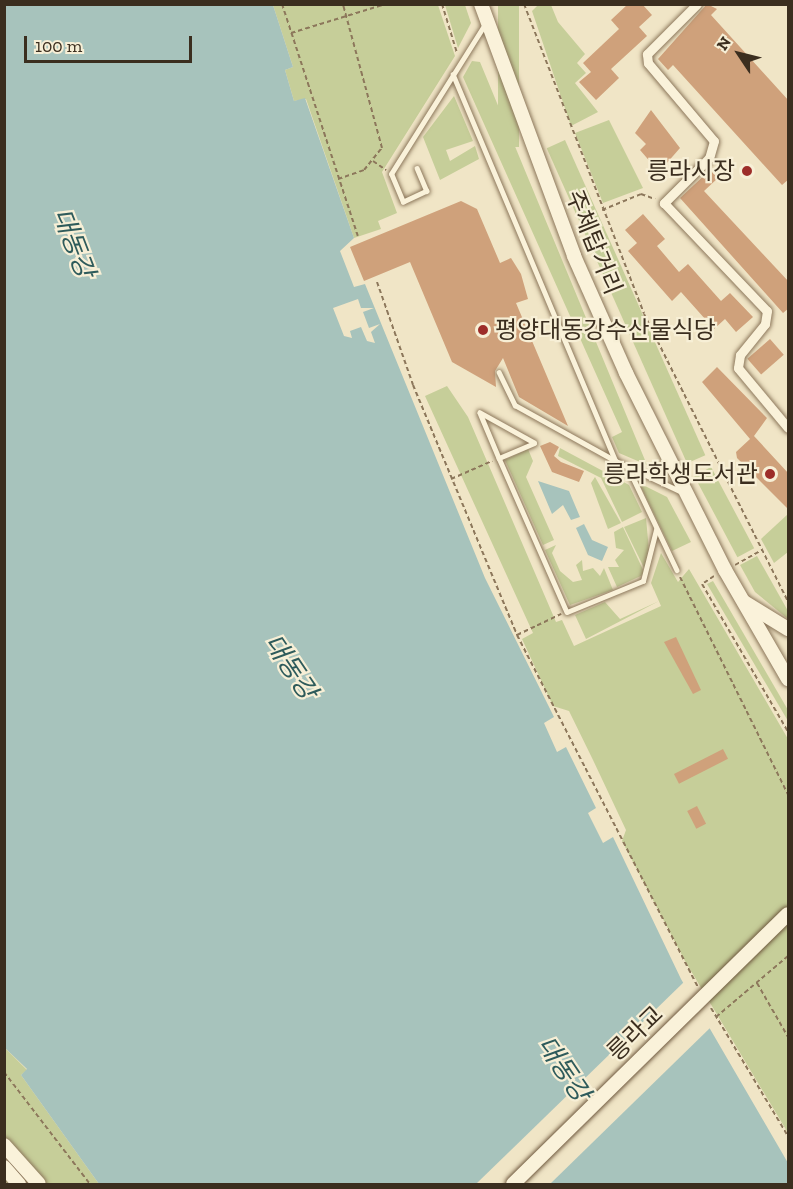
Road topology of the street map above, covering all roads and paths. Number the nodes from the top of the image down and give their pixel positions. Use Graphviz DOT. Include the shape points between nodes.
graph roads {
  1 [pos="282,4"];
  2 [pos="343,4"];
  3 [pos="386,4"];
  4 [pos="442,4"];
  5 [pos="481,4"];
  6 [pos="524,4"];
  7 [pos="697,4"];
  8 [pos="347,16"];
  9 [pos="486,22"];
  10 [pos="291,33"];
  11 [pos="460,62"];
  12 [pos="453,74"];
  13 [pos="373,161"];
  14 [pos="417,168"];
  15 [pos="391,174"];
  16 [pos="338,179"];
  17 [pos="664,203"];
  18 [pos="602,210"];
  19 [pos="358,236"];
  20 [pos="377,282"];
  21 [pos="499,372"];
  22 [pos="789,428"];
  23 [pos="499,458"];
  24 [pos="616,461"];
  25 [pos="628,467"];
  26 [pos="451,479"];
  27 [pos="685,494"];
  28 [pos="656,530"];
  29 [pos="762,550"];
  30 [pos="676,570"];
  31 [pos="725,570"];
  32 [pos="743,601"];
  33 [pos="789,602"];
  34 [pos="567,612"];
  35 [pos="789,629"];
  36 [pos="518,635"];
  37 [pos="789,679"];
  38 [pos="789,732"];
  39 [pos="789,795"];
  40 [pos="789,914"];
  41 [pos="789,956"];
  42 [pos="757,983"];
  43 [pos="700,991"];
  44 [pos="706,1000"];
  45 [pos="716,1017"];
  46 [pos="789,1037"];
  47 [pos="4,1072"];
  48 [pos="789,1136"];
  49 [pos="4,1144"];
  50 [pos="4,1167"];
  51 [pos="35,1180"];
  52 [pos="19,1185"];
  53 [pos="90,1185"];
  54 [pos="513,1185"];
  1 -- 10 [label="path"];
  2 -- 8 [label="path"];
  3 -- 8 [label="path"];
  4 -- 11 [label="path"];
  5 -- 9 [label="main road, 주체탑거리"];
  6 -- 18 [label="path"];
  7 -- 17 [label="street" via="647,54 648,63 714,141 709,159"];
  8 -- 10 [label="path"];
  8 -- 13 [label="path" via="382,141"];
  9 -- 11 [label="lane"];
  9 -- 27 [label="main road, 주체탑거리" via="574,256"];
  10 -- 16 [label="path"];
  11 -- 12 [label="lane"];
  12 -- 15 [label="lane"];
  12 -- 24 [label="lane"];
  13 -- 15 [label="path"];
  13 -- 16 [label="path"];
  14 -- 15 [label="lane" via="427,191 403,202"];
  16 -- 19 [label="path"];
  17 -- 18 [label="path" via="641,194"];
  17 -- 22 [label="street" via="767,311 765,324 740,355 738,368"];
  18 -- 29 [label="path" via="644,314"];
  20 -- 26 [label="path"];
  21 -- 24 [label="lane" via="515,405"];
  23 -- 23 [label="lane" via="495,449 480,413 534,443"];
  23 -- 26 [label="path"];
  23 -- 34 [label="lane"];
  24 -- 25 [label="lane"];
  25 -- 27 [label="lane"];
  25 -- 28 [label="lane"];
  26 -- 36 [label="path"];
  27 -- 31 [label="main road, 주체탑거리"];
  28 -- 30 [label="lane"];
  28 -- 34 [label="lane" via="643,581"];
  29 -- 31 [label="path"];
  29 -- 33 [label="path"];
  30 -- 39 [label="path"];
  31 -- 32 [label="main road, 주체탑거리"];
  31 -- 38 [label="path" via="702,584"];
  32 -- 35 [label="main road"];
  32 -- 37 [label="main road, 주체탑거리"];
  34 -- 36 [label="path"];
  36 -- 43 [label="path" via="620,845"];
  40 -- 54 [label="main road, 릉라교, bridge"];
  41 -- 42 [label="path"];
  42 -- 45 [label="path"];
  42 -- 46 [label="path"];
  44 -- 45 [label="path"];
  45 -- 48 [label="path"];
  47 -- 53 [label="path"];
  49 -- 51 [label="main road"];
  50 -- 52 [label="main road"];
}
